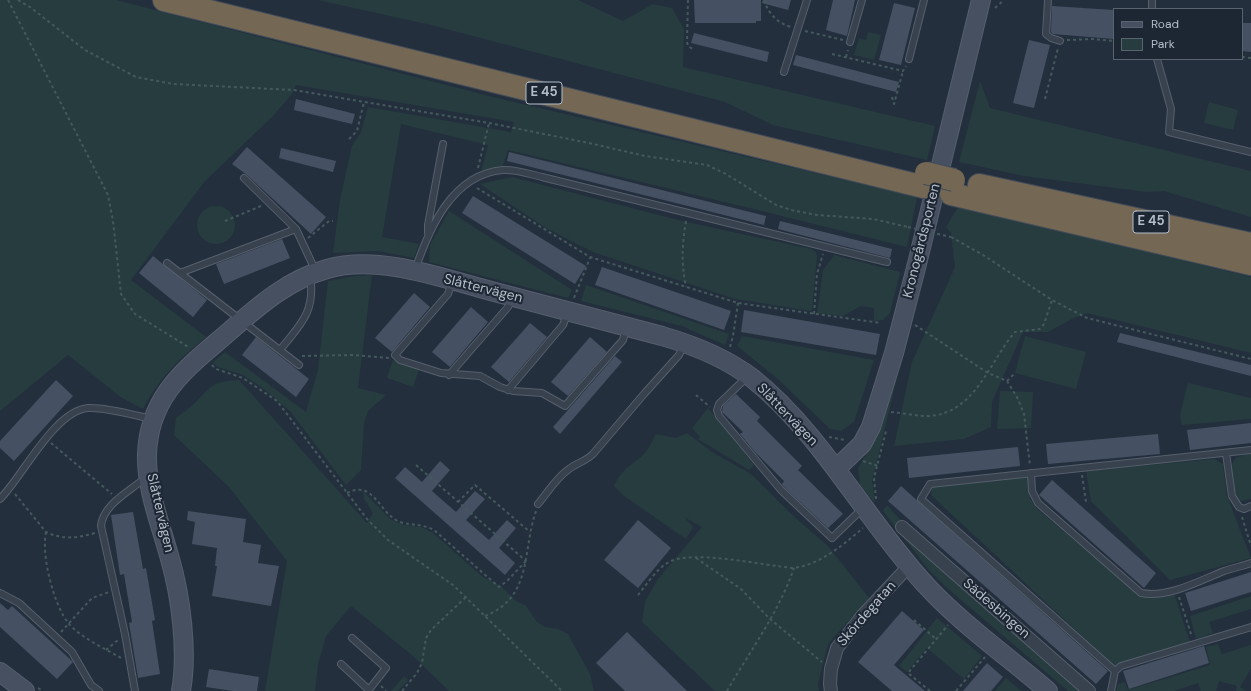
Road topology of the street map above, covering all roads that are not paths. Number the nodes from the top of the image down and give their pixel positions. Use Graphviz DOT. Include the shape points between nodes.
graph roads {
  1 [pos="164,0"];
  2 [pos="224,0"];
  3 [pos="806,0"];
  4 [pos="862,0"];
  5 [pos="924,0"];
  6 [pos="981,0"];
  7 [pos="1048,0"];
  8 [pos="1060,41"];
  9 [pos="850,42"];
  10 [pos="909,59"];
  11 [pos="1157,60"];
  12 [pos="784,72"];
  13 [pos="443,144"];
  14 [pos="1251,152"];
  15 [pos="244,178"];
  16 [pos="925,180"];
  17 [pos="953,187"];
  18 [pos="296,229"];
  19 [pos="428,234"];
  20 [pos="1251,244"];
  21 [pos="887,262"];
  22 [pos="167,263"];
  23 [pos="1251,264"];
  24 [pos="415,272"];
  25 [pos="180,274"];
  26 [pos="313,274"];
  27 [pos="452,281"];
  28 [pos="512,296"];
  29 [pos="571,306"];
  30 [pos="241,321"];
  31 [pos="627,327"];
  32 [pos="685,343"];
  33 [pos="280,350"];
  34 [pos="299,365"];
  35 [pos="449,375"];
  36 [pos="748,376"];
  37 [pos="508,390"];
  38 [pos="153,419"];
  39 [pos="1251,450"];
  40 [pos="1226,453"];
  41 [pos="836,469"];
  42 [pos="1031,473"];
  43 [pos="150,480"];
  44 [pos="0,499"];
  45 [pos="538,504"];
  46 [pos="1251,506"];
  47 [pos="864,507"];
  48 [pos="902,527"];
  49 [pos="1251,563"];
  50 [pos="909,566"];
  51 [pos="0,593"];
  52 [pos="1251,627"];
  53 [pos="352,638"];
  54 [pos="341,664"];
  55 [pos="1115,671"];
  56 [pos="0,672"];
  57 [pos="368,690"];
  58 [pos="25,691"];
  59 [pos="99,691"];
  60 [pos="135,691"];
  61 [pos="180,691"];
  62 [pos="831,691"];
  63 [pos="1048,691"];
  64 [pos="1089,691"];
  65 [pos="1111,691"];
  1 -- 16 [label="highway, E 45"];
  2 -- 16 [label="highway, E 45"];
  3 -- 12 [label="lane"];
  4 -- 9 [label="lane"];
  5 -- 10 [label="lane"];
  6 -- 41 [label="street, Kronogårdsporten" via="894,353 871,427 862,444"];
  7 -- 8 [label="lane" via="1046,34"];
  11 -- 14 [label="lane" via="1171,109 1169,132"];
  13 -- 19 [label="lane"];
  15 -- 18 [label="lane"];
  16 -- 17 [label="highway, E 45, bridge"];
  17 -- 20 [label="highway, E 45"];
  17 -- 23 [label="highway, E 45"];
  18 -- 25 [label="lane"];
  18 -- 26 [label="lane"];
  19 -- 21 [label="lane" via="458,190 476,178 503,170"];
  19 -- 24 [label="lane"];
  22 -- 25 [label="lane"];
  24 -- 26 [label="street, Slåttervägen" via="381,266 350,265 329,268"];
  24 -- 27 [label="street, Slåttervägen"];
  25 -- 30 [label="lane"];
  26 -- 30 [label="street, Slåttervägen" via="272,295"];
  26 -- 33 [label="lane" via="309,310 305,319"];
  27 -- 28 [label="street, Slåttervägen"];
  27 -- 35 [label="lane" via="448,294 395,356"];
  28 -- 29 [label="street, Slåttervägen"];
  28 -- 35 [label="lane" via="508,307"];
  29 -- 31 [label="street, Slåttervägen"];
  29 -- 37 [label="lane" via="563,324"];
  30 -- 33 [label="lane"];
  30 -- 38 [label="street, Slåttervägen" via="181,374 161,399"];
  31 -- 32 [label="street, Slåttervägen"];
  31 -- 37 [label="lane" via="623,340 565,406 542,393"];
  32 -- 36 [label="street, Slåttervägen" via="725,361"];
  32 -- 45 [label="lane" via="679,355 593,454 560,476"];
  33 -- 34 [label="lane"];
  35 -- 37 [label="lane" via="480,376"];
  36 -- 41 [label="street, Slåttervägen" via="777,400"];
  36 -- 47 [label="lane" via="716,410 781,490 832,538"];
  38 -- 43 [label="street, Slåttervägen" via="147,455"];
  38 -- 44 [label="lane" via="88,408 71,414 46,439"];
  39 -- 40 [label="lane"];
  40 -- 42 [label="lane"];
  40 -- 46 [label="lane" via="1232,496 1239,507"];
  41 -- 47 [label="street, Slåttervägen"];
  42 -- 49 [label="lane" via="1032,491 1038,503 1141,593 1176,589"];
  42 -- 55 [label="lane" via="930,484 921,499"];
  43 -- 60 [label="lane" via="140,482 105,513 101,532 125,634"];
  43 -- 61 [label="street, Slåttervägen" via="171,561 180,609"];
  47 -- 50 [label="street, Slåttervägen"];
  48 -- 64 [label="street, Sädesbingen"];
  50 -- 62 [label="street, Skördegatan" via="837,648 831,669"];
  50 -- 63 [label="street, Slåttervägen" via="936,596"];
  51 -- 59 [label="lane" via="19,603 72,652 91,685"];
  52 -- 55 [label="lane" via="1121,666"];
  53 -- 57 [label="lane" via="386,668"];
  54 -- 57 [label="lane"];
  55 -- 65 [label="lane"];
  56 -- 58 [label="street"];
}
